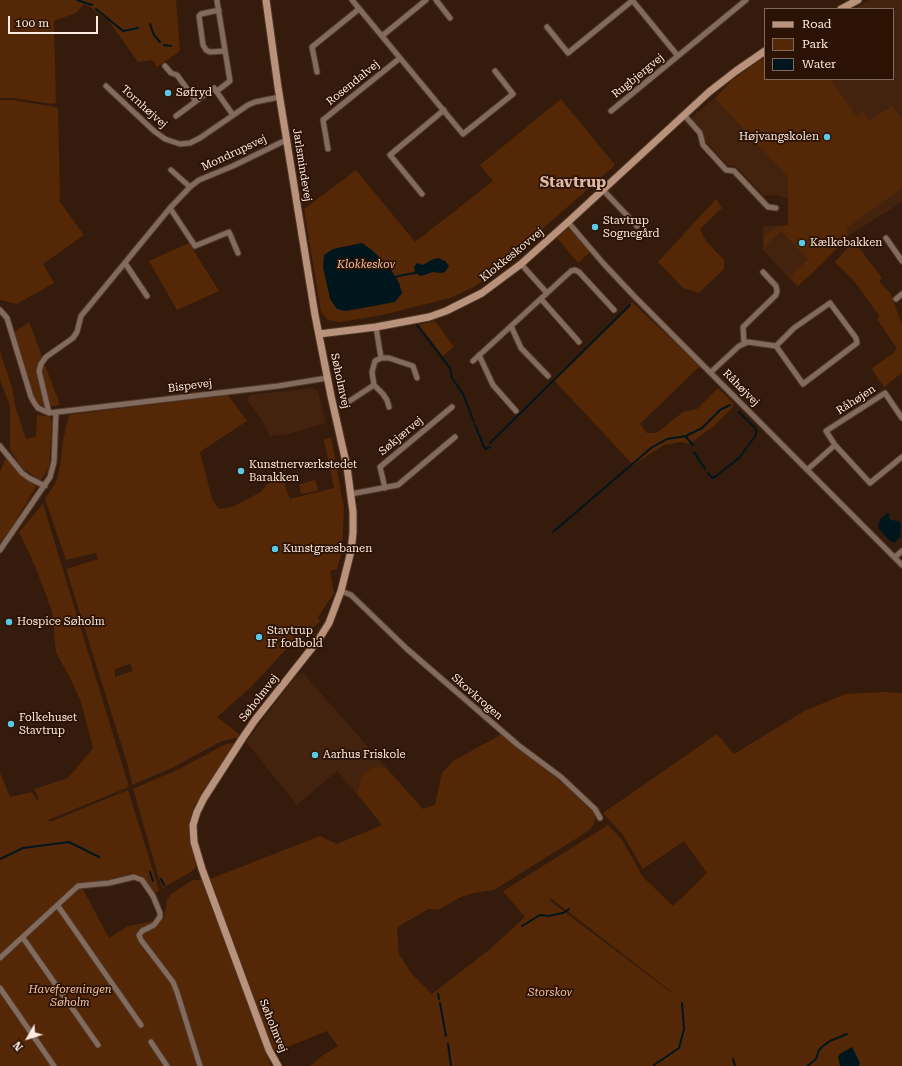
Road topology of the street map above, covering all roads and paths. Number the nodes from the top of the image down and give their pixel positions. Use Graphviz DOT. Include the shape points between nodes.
graph roads {
  1 [pos="266,0"];
  2 [pos="352,0"];
  3 [pos="426,0"];
  4 [pos="436,0"];
  5 [pos="632,0"];
  6 [pos="746,0"];
  7 [pos="858,0"];
  8 [pos="218,1"];
  9 [pos="843,8"];
  10 [pos="359,9"];
  11 [pos="219,10"];
  12 [pos="450,18"];
  13 [pos="547,27"];
  14 [pos="382,36"];
  15 [pos="225,50"];
  16 [pos="764,52"];
  17 [pos="678,56"];
  18 [pos="400,58"];
  19 [pos="165,66"];
  20 [pos="495,71"];
  21 [pos="317,72"];
  22 [pos="106,86"];
  23 [pos="216,91"];
  24 [pos="280,97"];
  25 [pos="196,101"];
  26 [pos="444,110"];
  27 [pos="611,111"];
  28 [pos="233,115"];
  29 [pos="684,115"];
  30 [pos="176,116"];
  31 [pos="287,141"];
  32 [pos="328,149"];
  33 [pos="172,170"];
  34 [pos="190,187"];
  35 [pos="603,190"];
  36 [pos="422,194"];
  37 [pos="170,208"];
  38 [pos="776,208"];
  39 [pos="568,222"];
  40 [pos="637,226"];
  41 [pos="886,238"];
  42 [pos="238,253"];
  43 [pos="902,261"];
  44 [pos="125,263"];
  45 [pos="521,264"];
  46 [pos="763,272"];
  47 [pos="547,293"];
  48 [pos="902,294"];
  49 [pos="148,296"];
  50 [pos="896,298"];
  51 [pos="541,299"];
  52 [pos="0,310"];
  53 [pos="614,310"];
  54 [pos="511,326"];
  55 [pos="376,327"];
  56 [pos="318,334"];
  57 [pos="579,342"];
  58 [pos="744,343"];
  59 [pos="776,346"];
  60 [pos="480,355"];
  61 [pos="381,358"];
  62 [pos="473,361"];
  63 [pos="711,372"];
  64 [pos="548,376"];
  65 [pos="327,378"];
  66 [pos="417,378"];
  67 [pos="374,385"];
  68 [pos="342,406"];
  69 [pos="389,407"];
  70 [pos="452,407"];
  71 [pos="516,410"];
  72 [pos="56,412"];
  73 [pos="49,413"];
  74 [pos="902,418"];
  75 [pos="455,437"];
  76 [pos="835,445"];
  77 [pos="0,446"];
  78 [pos="902,457"];
  79 [pos="808,469"];
  80 [pos="45,486"];
  81 [pos="385,488"];
  82 [pos="351,494"];
  83 [pos="0,550"];
  84 [pos="902,551"];
  85 [pos="895,557"];
  86 [pos="902,565"];
  87 [pos="341,591"];
  88 [pos="600,818"];
  89 [pos="58,906"];
  90 [pos="23,938"];
  91 [pos="0,958"];
  92 [pos="0,988"];
  93 [pos="141,1025"];
  94 [pos="151,1042"];
  95 [pos="98,1045"];
  96 [pos="54,1066"];
  97 [pos="167,1066"];
  98 [pos="200,1066"];
  99 [pos="278,1066"];
  1 -- 24 [label="street, Jarlsmindevej"];
  2 -- 10 [label="street"];
  3 -- 14 [label="street"];
  4 -- 12 [label="street"];
  5 -- 13 [label="street, Rugbjergvej" via="568,53"];
  5 -- 17 [label="street, Rugbjergvej"];
  6 -- 17 [label="street, Rugbjergvej"];
  7 -- 9 [label="street"];
  8 -- 11 [label="street, Tornhøjvej"];
  10 -- 14 [label="street"];
  10 -- 21 [label="street" via="312,47"];
  11 -- 15 [label="street, Tornhøjvej"];
  11 -- 15 [label="street" via="199,16 203,45 210,52"];
  14 -- 18 [label="street"];
  15 -- 23 [label="street, Tornhøjvej" via="230,81"];
  16 -- 29 [label="street, Klokkeskovvej" via="736,71"];
  17 -- 27 [label="street, Rugbjergvej"];
  18 -- 26 [label="street"];
  18 -- 32 [label="street, Rosendalvej" via="323,120"];
  19 -- 25 [label="street" via="177,75"];
  20 -- 26 [label="street" via="513,94 463,134"];
  22 -- 28 [label="street, Tornhøjvej" via="164,139 180,144 200,138"];
  23 -- 25 [label="street, Tornhøjvej" via="214,88"];
  23 -- 28 [label="street"];
  24 -- 28 [label="street, Tornhøjvej" via="255,102"];
  24 -- 31 [label="street, Jarlsmindevej"];
  25 -- 30 [label="street, Tornhøjvej"];
  26 -- 36 [label="street" via="390,155"];
  29 -- 35 [label="street, Klokkeskovvej"];
  29 -- 38 [label="street" via="700,133 703,145 726,170 734,171 768,207"];
  31 -- 34 [label="street, Mondrupsvej" via="199,180"];
  31 -- 56 [label="street, Jarlsmindevej"];
  33 -- 34 [label="street"];
  34 -- 37 [label="street, Mondrupsvej"];
  35 -- 39 [label="street, Klokkeskovvej"];
  35 -- 40 [label="street"];
  37 -- 42 [label="street" via="195,246 229,232"];
  37 -- 44 [label="street, Mondrupsvej"];
  39 -- 45 [label="street, Klokkeskovvej"];
  39 -- 63 [label="street, Råhøjvej" via="603,263"];
  41 -- 43 [label="street"];
  44 -- 49 [label="street"];
  44 -- 73 [label="street, Mondrupsvej" via="81,316 73,338 46,357 41,364 39,371"];
  45 -- 47 [label="street"];
  45 -- 55 [label="street, Klokkeskovvej" via="482,293 446,311"];
  46 -- 58 [label="street" via="776,286 776,295 743,327"];
  47 -- 51 [label="street"];
  47 -- 53 [label="street" via="575,270"];
  48 -- 50 [label="street"];
  51 -- 54 [label="street"];
  51 -- 57 [label="street"];
  52 -- 73 [label="street" via="6,318 31,397 38,408"];
  54 -- 60 [label="street"];
  54 -- 64 [label="street" via="521,348"];
  55 -- 56 [label="street, Klokkeskovvej"];
  55 -- 61 [label="street"];
  56 -- 65 [label="street, Søholmvej"];
  58 -- 59 [label="street"];
  58 -- 63 [label="street"];
  59 -- 59 [label="street" via="803,384 857,343 830,303 794,328"];
  60 -- 62 [label="street"];
  60 -- 71 [label="street" via="493,385"];
  61 -- 66 [label="street" via="396,359 413,366"];
  61 -- 67 [label="street" via="373,365"];
  63 -- 79 [label="street, Råhøjvej"];
  65 -- 72 [label="street, Bispevej"];
  65 -- 82 [label="street, Søholmvej"];
  67 -- 68 [label="street"];
  67 -- 69 [label="street" via="384,394"];
  70 -- 81 [label="street, Søkjærvej" via="380,468"];
  72 -- 73 [label="street, Bispevej"];
  72 -- 80 [label="street" via="54,462"];
  74 -- 76 [label="street, Råhøjen" via="885,393 826,431"];
  75 -- 81 [label="street" via="403,482"];
  76 -- 78 [label="street, Råhøjen" via="870,483"];
  76 -- 79 [label="street"];
  77 -- 80 [label="street" via="22,473"];
  79 -- 85 [label="street, Råhøjvej"];
  80 -- 83 [label="street"];
  81 -- 82 [label="street"];
  82 -- 87 [label="street, Søholmvej" via="353,533"];
  84 -- 85 [label="street"];
  85 -- 86 [label="street, Råhøjvej"];
  87 -- 88 [label="street, Skovkrogen" via="351,595 419,660 518,745 561,777 595,809"];
  87 -- 99 [label="street, Søholmvej" via="329,623 319,639 242,739 204,798 193,825 194,842 202,869 269,1050"];
  89 -- 90 [label="street"];
  89 -- 93 [label="street"];
  89 -- 98 [label="street" via="78,886 134,877 142,880 153,896 160,917 139,935 173,982"];
  90 -- 91 [label="street"];
  90 -- 95 [label="street"];
  92 -- 96 [label="street"];
  94 -- 97 [label="street"];
}
